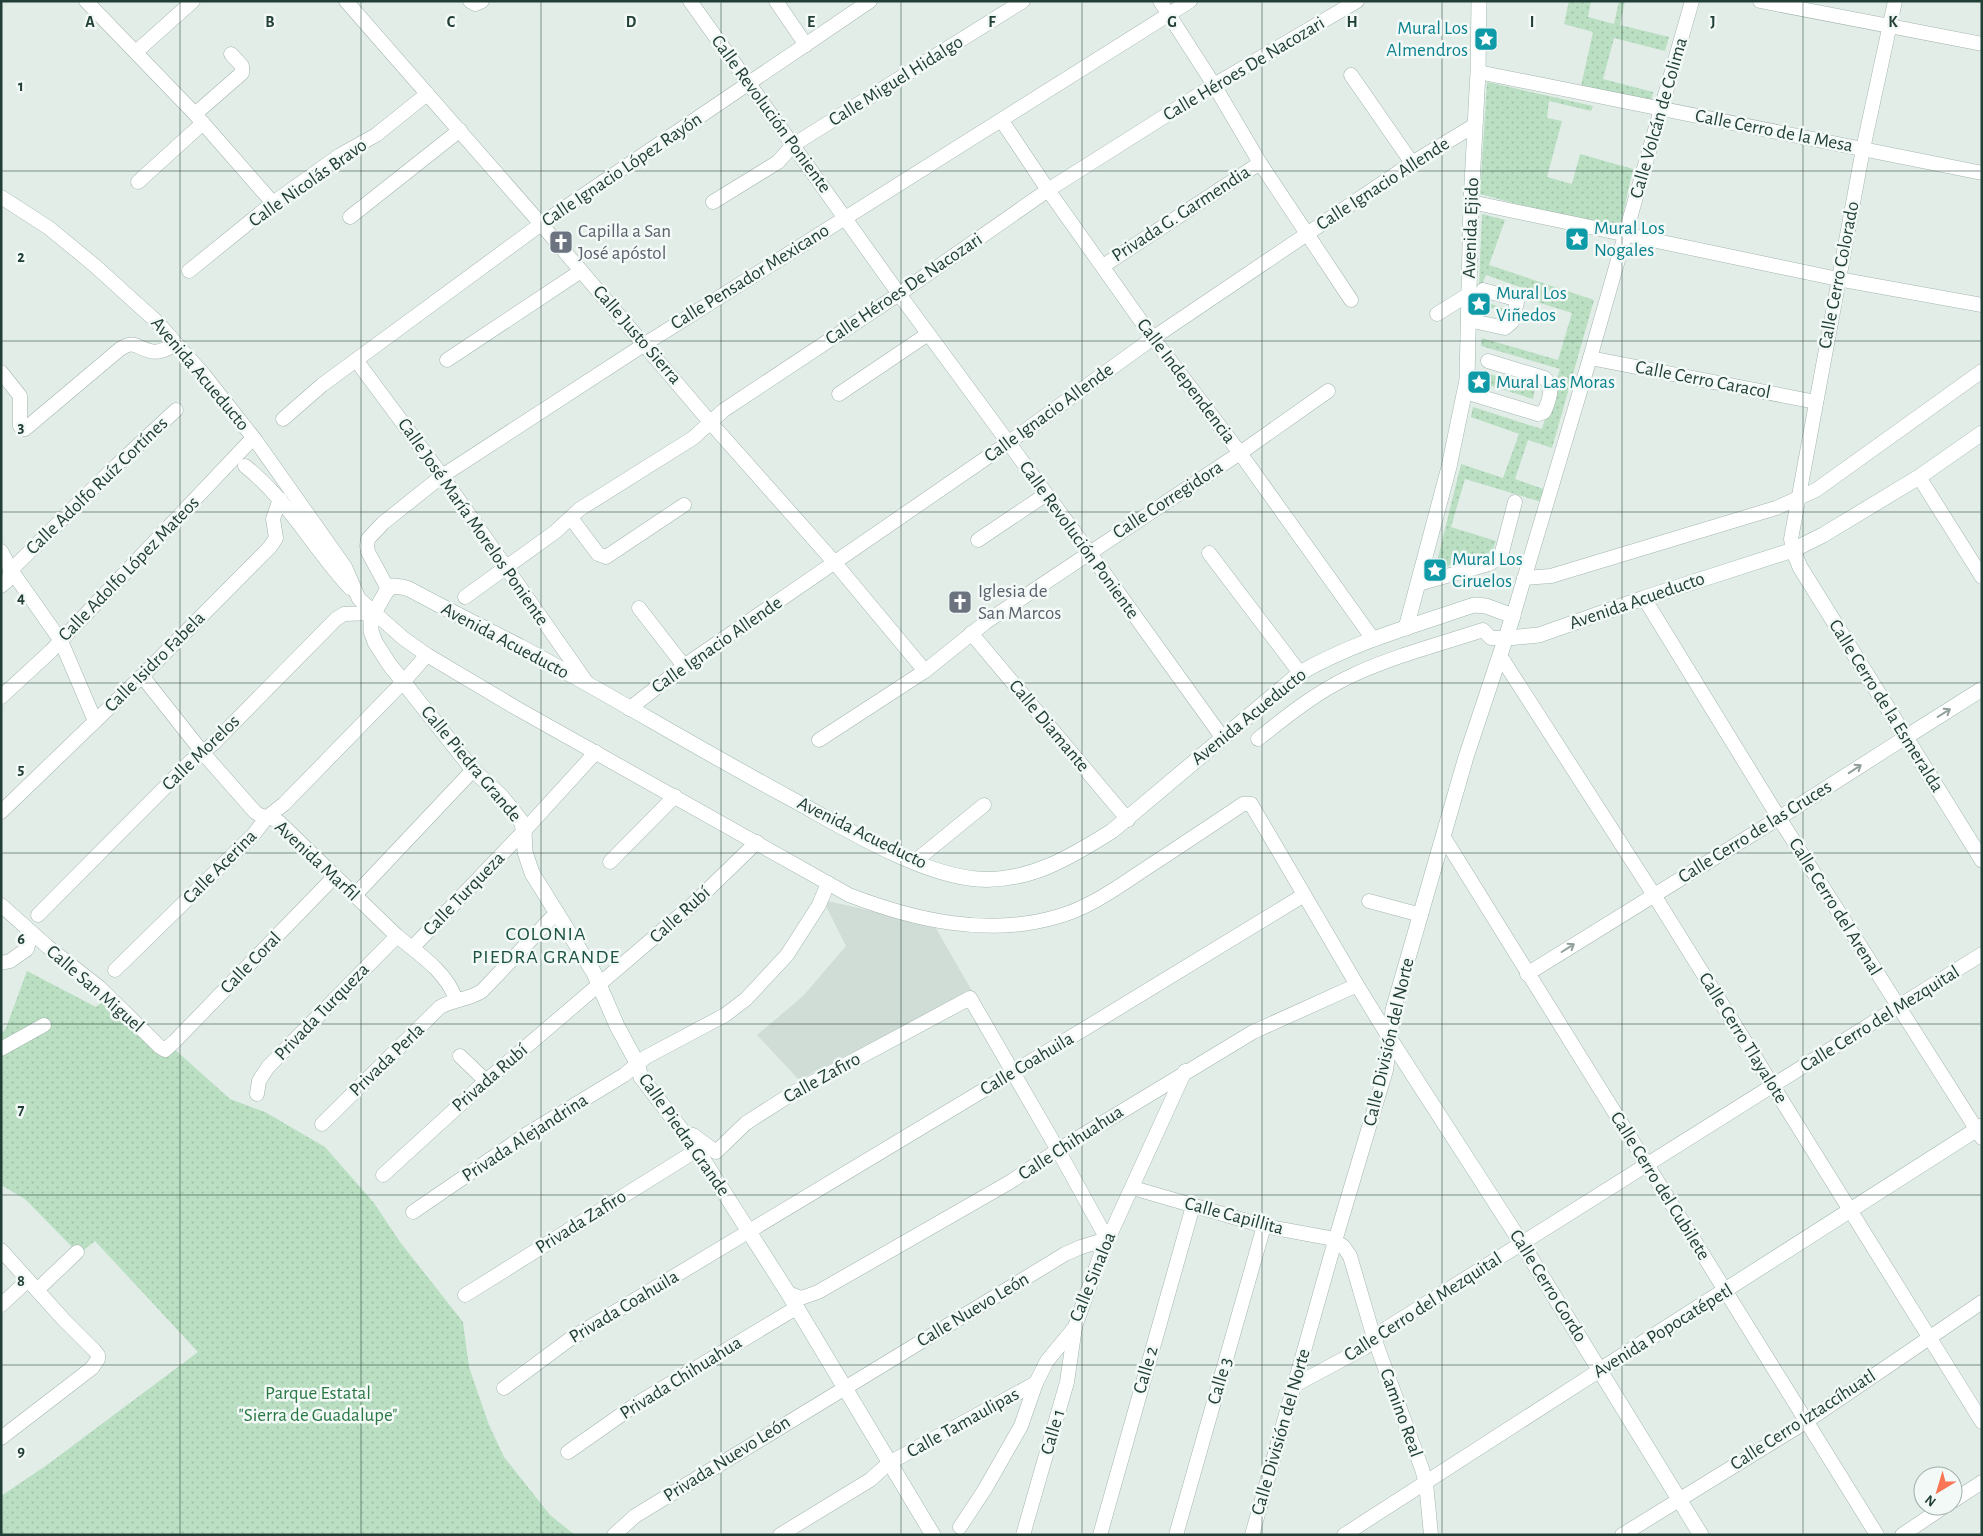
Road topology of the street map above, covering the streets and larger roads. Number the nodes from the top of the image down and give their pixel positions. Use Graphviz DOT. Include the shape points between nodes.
graph roads {
  1 [pos="86,1"];
  2 [pos="193,1"];
  3 [pos="346,1"];
  4 [pos="470,1"];
  5 [pos="482,1"];
  6 [pos="690,1"];
  7 [pos="776,1"];
  8 [pos="1024,1"];
  9 [pos="1160,1"];
  10 [pos="1190,1"];
  11 [pos="1357,1"];
  12 [pos="1478,1"];
  13 [pos="1692,1"];
  14 [pos="1760,1"];
  15 [pos="1895,1"];
  16 [pos="867,2"];
  17 [pos="1169,16"];
  18 [pos="1890,27"];
  19 [pos="1982,44"];
  20 [pos="806,45"];
  21 [pos="137,52"];
  22 [pos="230,54"];
  23 [pos="1478,72"];
  24 [pos="1351,75"];
  25 [pos="750,84"];
  26 [pos="1214,85"];
  27 [pos="427,94"];
  28 [pos="1662,108"];
  29 [pos="199,118"];
  30 [pos="1002,121"];
  31 [pos="1474,124"];
  32 [pos="460,130"];
  33 [pos="793,145"];
  34 [pos="1863,149"];
  35 [pos="1260,163"];
  36 [pos="1412,164"];
  37 [pos="1982,172"];
  38 [pos="138,182"];
  39 [pos="1048,190"];
  40 [pos="1,197"];
  41 [pos="713,202"];
  42 [pos="1471,202"];
  43 [pos="274,203"];
  44 [pos="350,216"];
  45 [pos="844,218"];
  46 [pos="541,224"];
  47 [pos="1306,234"];
  48 [pos="1625,236"];
  49 [pos="1103,266"];
  50 [pos="188,271"];
  51 [pos="581,271"];
  52 [pos="1838,278"];
  53 [pos="1476,292"];
  54 [pos="899,294"];
  55 [pos="1351,300"];
  56 [pos="1982,304"];
  57 [pos="1437,314"];
  58 [pos="1468,320"];
  59 [pos="928,334"];
  60 [pos="1153,338"];
  61 [pos="176,344"];
  62 [pos="645,344"];
  63 [pos="1590,358"];
  64 [pos="356,360"];
  65 [pos="447,360"];
  66 [pos="1488,361"];
  67 [pos="1982,371"];
  68 [pos="1,372"];
  69 [pos="1328,391"];
  70 [pos="1465,392"];
  71 [pos="839,394"];
  72 [pos="1816,402"];
  73 [pos="176,410"];
  74 [pos="283,419"];
  75 [pos="710,422"];
  76 [pos="1982,433"];
  77 [pos="253,438"];
  78 [pos="1008,443"];
  79 [pos="1240,453"];
  80 [pos="244,466"];
  81 [pos="442,476"];
  82 [pos="1919,477"];
  83 [pos="1045,495"];
  84 [pos="1799,498"];
  85 [pos="280,499"];
  86 [pos="1515,502"];
  87 [pos="684,505"];
  88 [pos="571,518"];
  89 [pos="978,540"];
  90 [pos="1793,550"];
  91 [pos="1,551"];
  92 [pos="1089,552"];
  93 [pos="1209,553"];
  94 [pos="835,563"];
  95 [pos="506,566"];
  96 [pos="11,570"];
  97 [pos="1982,577"];
  98 [pos="1524,578"];
  99 [pos="1418,584"];
  100 [pos="1,586"];
  101 [pos="388,589"];
  102 [pos="355,593"];
  103 [pos="465,597"];
  104 [pos="1644,598"];
  105 [pos="639,608"];
  106 [pos="374,613"];
  107 [pos="1513,616"];
  108 [pos="1406,628"];
  109 [pos="971,633"];
  110 [pos="1507,638"];
  111 [pos="1373,639"];
  112 [pos="61,641"];
  113 [pos="427,655"];
  114 [pos="1501,657"];
  115 [pos="684,666"];
  116 [pos="925,671"];
  117 [pos="1300,673"];
  118 [pos="142,676"];
  119 [pos="403,682"];
  120 [pos="588,686"];
  121 [pos="1982,689"];
  122 [pos="1,697"];
  123 [pos="629,709"];
  124 [pos="95,720"];
  125 [pos="1222,737"];
  126 [pos="1906,737"];
  127 [pos="1258,739"];
  128 [pos="819,740"];
  129 [pos="203,752"];
  130 [pos="596,752"];
  131 [pos="473,770"];
  132 [pos="674,796"];
  133 [pos="984,806"];
  134 [pos="1,812"];
  135 [pos="266,818"];
  136 [pos="1779,818"];
  137 [pos="1128,820"];
  138 [pos="524,831"];
  139 [pos="1443,836"];
  140 [pos="757,842"];
  141 [pos="1982,860"];
  142 [pos="610,862"];
  143 [pos="914,862"];
  144 [pos="335,876"];
  145 [pos="828,883"];
  146 [pos="1304,895"];
  147 [pos="1654,895"];
  148 [pos="355,896"];
  149 [pos="1369,901"];
  150 [pos="1,906"];
  151 [pos="557,912"];
  152 [pos="38,915"];
  153 [pos="1421,915"];
  154 [pos="31,933"];
  155 [pos="397,936"];
  156 [pos="413,947"];
  157 [pos="1982,954"];
  158 [pos="1,963"];
  159 [pos="115,970"];
  160 [pos="1527,974"];
  161 [pos="600,984"];
  162 [pos="1357,985"];
  163 [pos="456,1000"];
  164 [pos="1898,1006"];
  165 [pos="44,1025"];
  166 [pos="1390,1039"];
  167 [pos="1,1049"];
  168 [pos="167,1049"];
  169 [pos="460,1056"];
  170 [pos="636,1064"];
  171 [pos="1185,1072"];
  172 [pos="1012,1073"];
  173 [pos="486,1080"];
  174 [pos="1774,1087"];
  175 [pos="257,1094"];
  176 [pos="322,1124"];
  177 [pos="1980,1131"];
  178 [pos="684,1133"];
  179 [pos="697,1150"];
  180 [pos="1058,1150"];
  181 [pos="1646,1165"];
  182 [pos="383,1175"];
  183 [pos="1133,1188"];
  184 [pos="1193,1206"];
  185 [pos="1850,1211"];
  186 [pos="413,1212"];
  187 [pos="1264,1226"];
  188 [pos="749,1231"];
  189 [pos="1107,1240"];
  190 [pos="1335,1241"];
  191 [pos="1522,1244"];
  192 [pos="1,1250"];
  193 [pos="77,1252"];
  194 [pos="33,1285"];
  195 [pos="1726,1291"];
  196 [pos="788,1293"];
  197 [pos="465,1294"];
  198 [pos="1982,1302"];
  199 [pos="1,1305"];
  200 [pos="796,1308"];
  201 [pos="1075,1327"];
  202 [pos="1930,1337"];
  203 [pos="1374,1338"];
  204 [pos="1600,1370"];
  205 [pos="1036,1383"];
  206 [pos="1295,1385"];
  207 [pos="504,1388"];
  208 [pos="844,1388"];
  209 [pos="1808,1421"];
  210 [pos="1982,1422"];
  211 [pos="1,1438"];
  212 [pos="568,1452"];
  213 [pos="889,1463"];
  214 [pos="1982,1482"];
  215 [pos="1426,1483"];
  216 [pos="1963,1494"];
  217 [pos="1679,1498"];
  218 [pos="1930,1516"];
  219 [pos="960,1527"];
  220 [pos="614,1535"];
  221 [pos="780,1535"];
  222 [pos="933,1535"];
  223 [pos="1023,1535"];
  224 [pos="1100,1535"];
  225 [pos="1176,1535"];
  226 [pos="1252,1535"];
  227 [pos="1344,1535"];
  228 [pos="1431,1535"];
  229 [pos="1622,1535"];
  230 [pos="1701,1535"];
  231 [pos="1877,1535"];
  232 [pos="1902,1535"];
  1 -- 21 [label="street"];
  2 -- 21 [label="street"];
  3 -- 27 [label="street, Calle Justo Sierra"];
  4 -- 5 [label="street" via="475,4"];
  6 -- 25 [label="street, Calle Revolución Poniente"];
  7 -- 20 [label="street"];
  8 -- 33 [label="street, Calle Miguel Hidalgo"];
  9 -- 17 [label="street"];
  10 -- 17 [label="street, Calle Pensador Mexicano"];
  11 -- 26 [label="street, Calle Héroes De Nacozari"];
  12 -- 23 [label="street, Avenida Ejido"];
  13 -- 28 [label="street, Calle Volcán de Colima"];
  14 -- 18 [label="street"];
  15 -- 18 [label="street, Calle Cerro Colorado"];
  16 -- 20 [label="street, Calle Ignacio López Rayón"];
  17 -- 26 [label="street"];
  17 -- 30 [label="street, Calle Pensador Mexicano"];
  18 -- 19 [label="street"];
  18 -- 34 [label="street, Calle Cerro Colorado"];
  20 -- 25 [label="street, Calle Ignacio López Rayón"];
  21 -- 29 [label="street"];
  22 -- 29 [label="street" via="242,66 242,73"];
  23 -- 28 [label="street, Calle Cerro de la Mesa"];
  23 -- 31 [label="street, Avenida Ejido"];
  24 -- 36 [label="street"];
  25 -- 33 [label="street, Calle Revolución Poniente"];
  25 -- 46 [label="street, Calle Ignacio López Rayón"];
  26 -- 35 [label="street"];
  26 -- 39 [label="street, Calle Héroes De Nacozari"];
  27 -- 32 [label="street, Calle Justo Sierra"];
  27 -- 43 [label="street, Calle Nicolás Bravo" via="376,135 340,155"];
  28 -- 34 [label="street, Calle Cerro de la Mesa"];
  28 -- 48 [label="street, Calle Volcán de Colima"];
  29 -- 38 [label="street"];
  29 -- 43 [label="street"];
  30 -- 39 [label="street, Calle Independencia"];
  30 -- 45 [label="street, Calle Pensador Mexicano"];
  31 -- 36 [label="street, Calle Ignacio Allende"];
  31 -- 42 [label="street, Avenida Ejido"];
  32 -- 44 [label="street"];
  32 -- 46 [label="street, Calle Justo Sierra"];
  33 -- 41 [label="street, Calle Miguel Hidalgo" via="778,162"];
  33 -- 45 [label="street, Calle Revolución Poniente"];
  34 -- 37 [label="street, Calle Cerro de la Mesa"];
  34 -- 52 [label="street, Calle Cerro Colorado"];
  35 -- 47 [label="street"];
  35 -- 49 [label="street, Privada G. Garmendia"];
  36 -- 47 [label="street, Calle Ignacio Allende"];
  39 -- 49 [label="street, Calle Independencia"];
  39 -- 54 [label="street, Calle Héroes De Nacozari"];
  40 -- 61 [label="street, Avenida Acueducto" via="49,228 94,265"];
  42 -- 48 [label="street"];
  42 -- 53 [label="street, Avenida Ejido"];
  43 -- 50 [label="street, Calle Nicolás Bravo"];
  45 -- 54 [label="street, Calle Revolución Poniente"];
  45 -- 62 [label="street, Calle Pensador Mexicano"];
  46 -- 51 [label="street, Calle Justo Sierra"];
  46 -- 64 [label="street, Calle Ignacio López Rayón"];
  47 -- 55 [label="street"];
  47 -- 60 [label="street, Calle Ignacio Allende"];
  48 -- 52 [label="street"];
  48 -- 63 [label="street, Calle Volcán de Colima"];
  49 -- 60 [label="street, Calle Independencia"];
  51 -- 62 [label="street, Calle Justo Sierra"];
  51 -- 65 [label="street"];
  52 -- 56 [label="street"];
  52 -- 72 [label="street, Calle Cerro Colorado"];
  53 -- 57 [label="street"];
  53 -- 58 [label="street, Avenida Ejido"];
  53 -- 58 [label="street" via="1512,298 1517,302 1512,322 1502,328"];
  54 -- 59 [label="street, Calle Revolución Poniente"];
  54 -- 75 [label="street, Calle Héroes De Nacozari"];
  58 -- 70 [label="street, Avenida Ejido"];
  59 -- 71 [label="street"];
  59 -- 78 [label="street, Calle Revolución Poniente"];
  60 -- 78 [label="street, Calle Ignacio Allende"];
  60 -- 79 [label="street, Calle Independencia"];
  61 -- 68 [label="street" via="151,352 136,344 120,349 30,427 22,429 20,396"];
  61 -- 77 [label="street, Avenida Acueducto"];
  62 -- 75 [label="street, Calle Justo Sierra"];
  62 -- 81 [label="street, Calle Pensador Mexicano"];
  63 -- 72 [label="street, Calle Cerro Caracol"];
  63 -- 98 [label="street, Calle Volcán de Colima"];
  64 -- 74 [label="street, Calle Ignacio López Rayón"];
  64 -- 81 [label="street, Calle José María Morelos Poniente"];
  66 -- 70 [label="street" via="1548,381 1551,389 1544,412 1538,414"];
  67 -- 84 [label="street" via="1816,490"];
  69 -- 79 [label="street, Calle Corregidora"];
  70 -- 99 [label="street, Avenida Ejido"];
  72 -- 84 [label="street, Calle Cerro Colorado"];
  73 -- 96 [label="street, Calle Adolfo Ruíz Cortínes"];
  75 -- 88 [label="street, Calle Héroes De Nacozari" via="693,438 580,509"];
  75 -- 94 [label="street, Calle Justo Sierra"];
  76 -- 82 [label="street, Avenida Acueducto"];
  77 -- 102 [label="street, Avenida Acueducto" via="345,566"];
  77 -- 112 [label="street, Calle Adolfo López Mateos"];
  78 -- 83 [label="street, Calle Revolución Poniente"];
  78 -- 94 [label="street, Calle Ignacio Allende"];
  79 -- 92 [label="street, Calle Corregidora"];
  79 -- 111 [label="street, Calle Independencia"];
  80 -- 85 [label="street"];
  81 -- 95 [label="street, Calle José María Morelos Poniente"];
  81 -- 101 [label="street, Calle Pensador Mexicano" via="382,523 368,539 368,552"];
  82 -- 90 [label="street, Avenida Acueducto" via="1824,535"];
  82 -- 97 [label="street"];
  83 -- 89 [label="street"];
  83 -- 92 [label="street, Calle Revolución Poniente"];
  84 -- 90 [label="street, Calle Cerro Colorado" via="1791,539"];
  84 -- 98 [label="street" via="1776,508 1551,576"];
  85 -- 102 [label="street"];
  85 -- 118 [label="street, Calle Isidro Fabela" via="274,515 274,542"];
  86 -- 99 [label="street" via="1502,552 1497,559"];
  87 -- 88 [label="street" via="606,557 598,554"];
  88 -- 95 [label="street, Calle Héroes De Nacozari"];
  90 -- 104 [label="street, Avenida Acueducto"];
  90 -- 126 [label="street, Calle Cerro de la Esmeralda" via="1800,567"];
  91 -- 96 [label="street"];
  92 -- 109 [label="street, Calle Corregidora"];
  92 -- 125 [label="street, Calle Revolución Poniente"];
  93 -- 117 [label="street"];
  94 -- 115 [label="street, Calle Ignacio Allende"];
  94 -- 116 [label="street, Calle Justo Sierra"];
  95 -- 103 [label="street, Calle Héroes De Nacozari"];
  95 -- 120 [label="street, Calle José María Morelos Poniente"];
  96 -- 100 [label="street, Calle Adolfo Ruíz Cortínes" via="8,580"];
  96 -- 112 [label="street"];
  98 -- 107 [label="street, Calle Volcán de Colima"];
  99 -- 108 [label="street, Avenida Ejido"];
  101 -- 106 [label="street"];
  101 -- 120 [label="street, Avenida Acueducto" via="396,586 409,589"];
  102 -- 106 [label="street, Avenida Acueducto"];
  104 -- 110 [label="street, Avenida Acueducto" via="1539,635"];
  104 -- 136 [label="street, Calle Cerro del Arenal"];
  105 -- 115 [label="street"];
  106 -- 113 [label="street, Avenida Acueducto"];
  106 -- 119 [label="street, Calle Piedra Grande" via="370,622 375,642"];
  106 -- 129 [label="street, Calle Morelos" via="344,614 336,619"];
  107 -- 108 [label="street, Avenida Acueducto" via="1474,605"];
  107 -- 110 [label="street, Calle Volcán de Colima"];
  108 -- 111 [label="street, Avenida Acueducto"];
  109 -- 116 [label="street, Calle Corregidora"];
  109 -- 137 [label="street, Calle Diamante"];
  110 -- 114 [label="street, Calle División del Norte"];
  110 -- 127 [label="street, Avenida Acueducto" via="1491,638 1483,630 1352,675 1314,697"];
  111 -- 117 [label="street, Avenida Acueducto"];
  112 -- 122 [label="street, Calle Adolfo López Mateos"];
  112 -- 124 [label="street"];
  113 -- 119 [label="street, Calle Acerina"];
  113 -- 130 [label="street, Avenida Acueducto"];
  114 -- 139 [label="street, Calle División del Norte"];
  114 -- 147 [label="street, Calle Cerro Tlayalote"];
  115 -- 123 [label="street, Calle Ignacio Allende"];
  116 -- 128 [label="street, Calle Corregidora"];
  117 -- 125 [label="street, Avenida Acueducto"];
  118 -- 124 [label="street, Calle Isidro Fabela"];
  118 -- 129 [label="street, Avenida Marfil"];
  119 -- 131 [label="street, Calle Piedra Grande"];
  119 -- 135 [label="street, Calle Acerina" via="284,804"];
  120 -- 123 [label="street, Avenida Acueducto"];
  126 -- 121 [label="street, Calle Cerro de las Cruces, one-way"];
  123 -- 143 [label="street, Avenida Acueducto"];
  124 -- 134 [label="street, Calle Isidro Fabela"];
  125 -- 137 [label="street, Avenida Acueducto"];
  136 -- 126 [label="street, Calle Cerro de las Cruces, one-way"];
  126 -- 141 [label="street, Calle Cerro de la Esmeralda"];
  129 -- 135 [label="street, Avenida Marfil" via="255,812"];
  129 -- 152 [label="street, Calle Morelos"];
  130 -- 132 [label="street, Avenida Acueducto"];
  130 -- 138 [label="street, Calle Turqueza"];
  131 -- 138 [label="street, Calle Piedra Grande" via="507,802"];
  131 -- 148 [label="street"];
  132 -- 140 [label="street, Avenida Acueducto"];
  132 -- 142 [label="street"];
  133 -- 143 [label="street"];
  135 -- 144 [label="street, Avenida Marfil" via="279,822"];
  135 -- 159 [label="street, Calle Acerina" via="254,834"];
  136 -- 147 [label="street, Calle Cerro de las Cruces"];
  136 -- 164 [label="street, Calle Cerro del Arenal"];
  137 -- 143 [label="street, Avenida Acueducto" via="1052,866 1018,876 978,879 956,876"];
  138 -- 151 [label="street, Calle Piedra Grande" via="532,874"];
  138 -- 156 [label="street, Calle Turqueza"];
  139 -- 153 [label="street, Calle División del Norte"];
  139 -- 160 [label="street, Calle Cerro del Cubilete"];
  140 -- 145 [label="street, Avenida Acueducto"];
  140 -- 161 [label="street, Calle Rubí" via="692,905"];
  144 -- 148 [label="street, Avenida Marfil"];
  144 -- 168 [label="street, Calle Coral"];
  145 -- 146 [label="street, Avenida Acueducto" via="881,907 952,924 1029,924 1058,917 1089,904 1249,803"];
  145 -- 170 [label="street, Privada Alejandrina" via="819,905 787,955 746,999 725,1015"];
  146 -- 162 [label="street"];
  146 -- 172 [label="street, Calle Coahuila"];
  160 -- 147 [label="street, Calle Cerro de las Cruces, one-way"];
  147 -- 174 [label="street, Calle Cerro Tlayalote"];
  148 -- 155 [label="street, Avenida Marfil"];
  149 -- 153 [label="street"];
  150 -- 154 [label="street, Calle San Miguel"];
  151 -- 161 [label="street, Calle Piedra Grande"];
  151 -- 163 [label="street, Privada Perla" via="482,991"];
  153 -- 166 [label="street, Calle División del Norte" via="1394,1010"];
  154 -- 158 [label="street" via="27,949 10,961"];
  154 -- 168 [label="street, Calle San Miguel" via="100,988 160,1048"];
  155 -- 156 [label="street, Avenida Marfil"];
  155 -- 175 [label="street, Privada Turqueza" via="268,1067 259,1081"];
  156 -- 163 [label="street, Avenida Marfil" via="446,981"];
  157 -- 164 [label="street, Calle Cerro del Mezquital"];
  160 -- 181 [label="street, Calle Cerro del Cubilete"];
  161 -- 170 [label="street, Calle Piedra Grande" via="616,1026"];
  161 -- 173 [label="street, Privada Rubí"];
  162 -- 166 [label="street"];
  162 -- 171 [label="street, Calle Chihuahua" via="1273,1022"];
  163 -- 176 [label="street, Privada Perla" via="440,1007"];
  164 -- 174 [label="street, Calle Cerro del Mezquital"];
  164 -- 177 [label="street, Calle Cerro del Arenal"];
  165 -- 167 [label="street"];
  166 -- 190 [label="street, Calle División del Norte" via="1386,1070"];
  166 -- 191 [label="street, Calle Cerro Gordo"];
  169 -- 173 [label="street"];
  170 -- 178 [label="street, Calle Piedra Grande" via="641,1077"];
  170 -- 186 [label="street, Privada Alejandrina" via="624,1075 527,1134"];
  171 -- 180 [label="street, Calle Chihuahua"];
  171 -- 183 [label="street, Calle Sinaloa"];
  172 -- 178 [label="street, Calle Zafiro" via="970,998 792,1093 746,1123 716,1152 693,1135"];
  172 -- 180 [label="street"];
  172 -- 188 [label="street, Calle Coahuila"];
  173 -- 182 [label="street, Privada Rubí"];
  174 -- 181 [label="street, Calle Cerro del Mezquital"];
  174 -- 185 [label="street, Calle Cerro Tlayalote"];
  177 -- 185 [label="street, Avenida Popocatépetl"];
  178 -- 179 [label="street, Calle Piedra Grande"];
  179 -- 188 [label="street, Calle Piedra Grande"];
  179 -- 197 [label="street, Privada Zafiro"];
  180 -- 189 [label="street"];
  180 -- 196 [label="street, Calle Chihuahua" via="1010,1182 818,1292 801,1298"];
  181 -- 191 [label="street, Calle Cerro del Mezquital"];
  181 -- 195 [label="street, Calle Cerro del Cubilete"];
  183 -- 184 [label="street, Calle Capillita"];
  183 -- 189 [label="street, Calle Sinaloa"];
  184 -- 187 [label="street, Calle Capillita"];
  184 -- 224 [label="street, Calle 2"];
  185 -- 195 [label="street, Avenida Popocatépetl"];
  185 -- 202 [label="street, Calle Cerro Tlayalote"];
  187 -- 190 [label="street, Calle Capillita"];
  187 -- 225 [label="street, Calle 3"];
  188 -- 196 [label="street, Calle Piedra Grande"];
  188 -- 207 [label="street, Privada Coahuila" via="570,1339"];
  189 -- 201 [label="street, Calle Sinaloa"];
  189 -- 208 [label="street, Calle Nuevo León" via="1081,1246 1065,1254"];
  190 -- 203 [label="street, Camino Real" via="1350,1256"];
  190 -- 206 [label="street, Calle División del Norte"];
  191 -- 203 [label="street, Calle Cerro del Mezquital"];
  191 -- 204 [label="street, Calle Cerro Gordo"];
  192 -- 194 [label="street"];
  193 -- 194 [label="street"];
  194 -- 199 [label="street"];
  194 -- 211 [label="street" via="94,1350 98,1360"];
  195 -- 204 [label="street, Avenida Popocatépetl"];
  195 -- 209 [label="street, Calle Cerro del Cubilete"];
  196 -- 200 [label="street, Calle Piedra Grande"];
  198 -- 202 [label="street, Calle Cerro Iztaccíhuatl"];
  200 -- 208 [label="street, Calle Piedra Grande"];
  200 -- 212 [label="street, Privada Chihuahua" via="638,1403"];
  201 -- 205 [label="street, Calle Sinaloa" via="1047,1361"];
  201 -- 223 [label="street, Calle 1" via="1067,1382"];
  202 -- 209 [label="street, Calle Cerro Iztaccíhuatl"];
  202 -- 210 [label="street, Calle Cerro Tlayalote"];
  203 -- 206 [label="street, Calle Cerro del Mezquital" via="1364,1348"];
  203 -- 215 [label="street, Camino Real"];
  204 -- 215 [label="street, Avenida Popocatépetl"];
  204 -- 217 [label="street, Calle Cerro Gordo"];
  205 -- 213 [label="street, Calle Tamaulipas"];
  205 -- 219 [label="street, Calle Sinaloa" via="1021,1426 986,1490"];
  206 -- 226 [label="street, Calle División del Norte"];
  208 -- 213 [label="street, Calle Piedra Grande"];
  208 -- 220 [label="street, Privada Nuevo León" via="635,1516"];
  209 -- 217 [label="street, Calle Cerro Iztaccíhuatl"];
  209 -- 231 [label="street, Calle Cerro del Cubilete"];
  213 -- 221 [label="street, Calle Tamaulipas" via="870,1480"];
  213 -- 222 [label="street, Calle Piedra Grande"];
  214 -- 216 [label="street"];
  215 -- 227 [label="street, Avenida Popocatépetl"];
  215 -- 228 [label="street, Camino Real"];
  217 -- 229 [label="street, Calle Cerro Iztaccíhuatl"];
  217 -- 230 [label="street, Calle Cerro Gordo"];
  218 -- 232 [label="street"];
}
